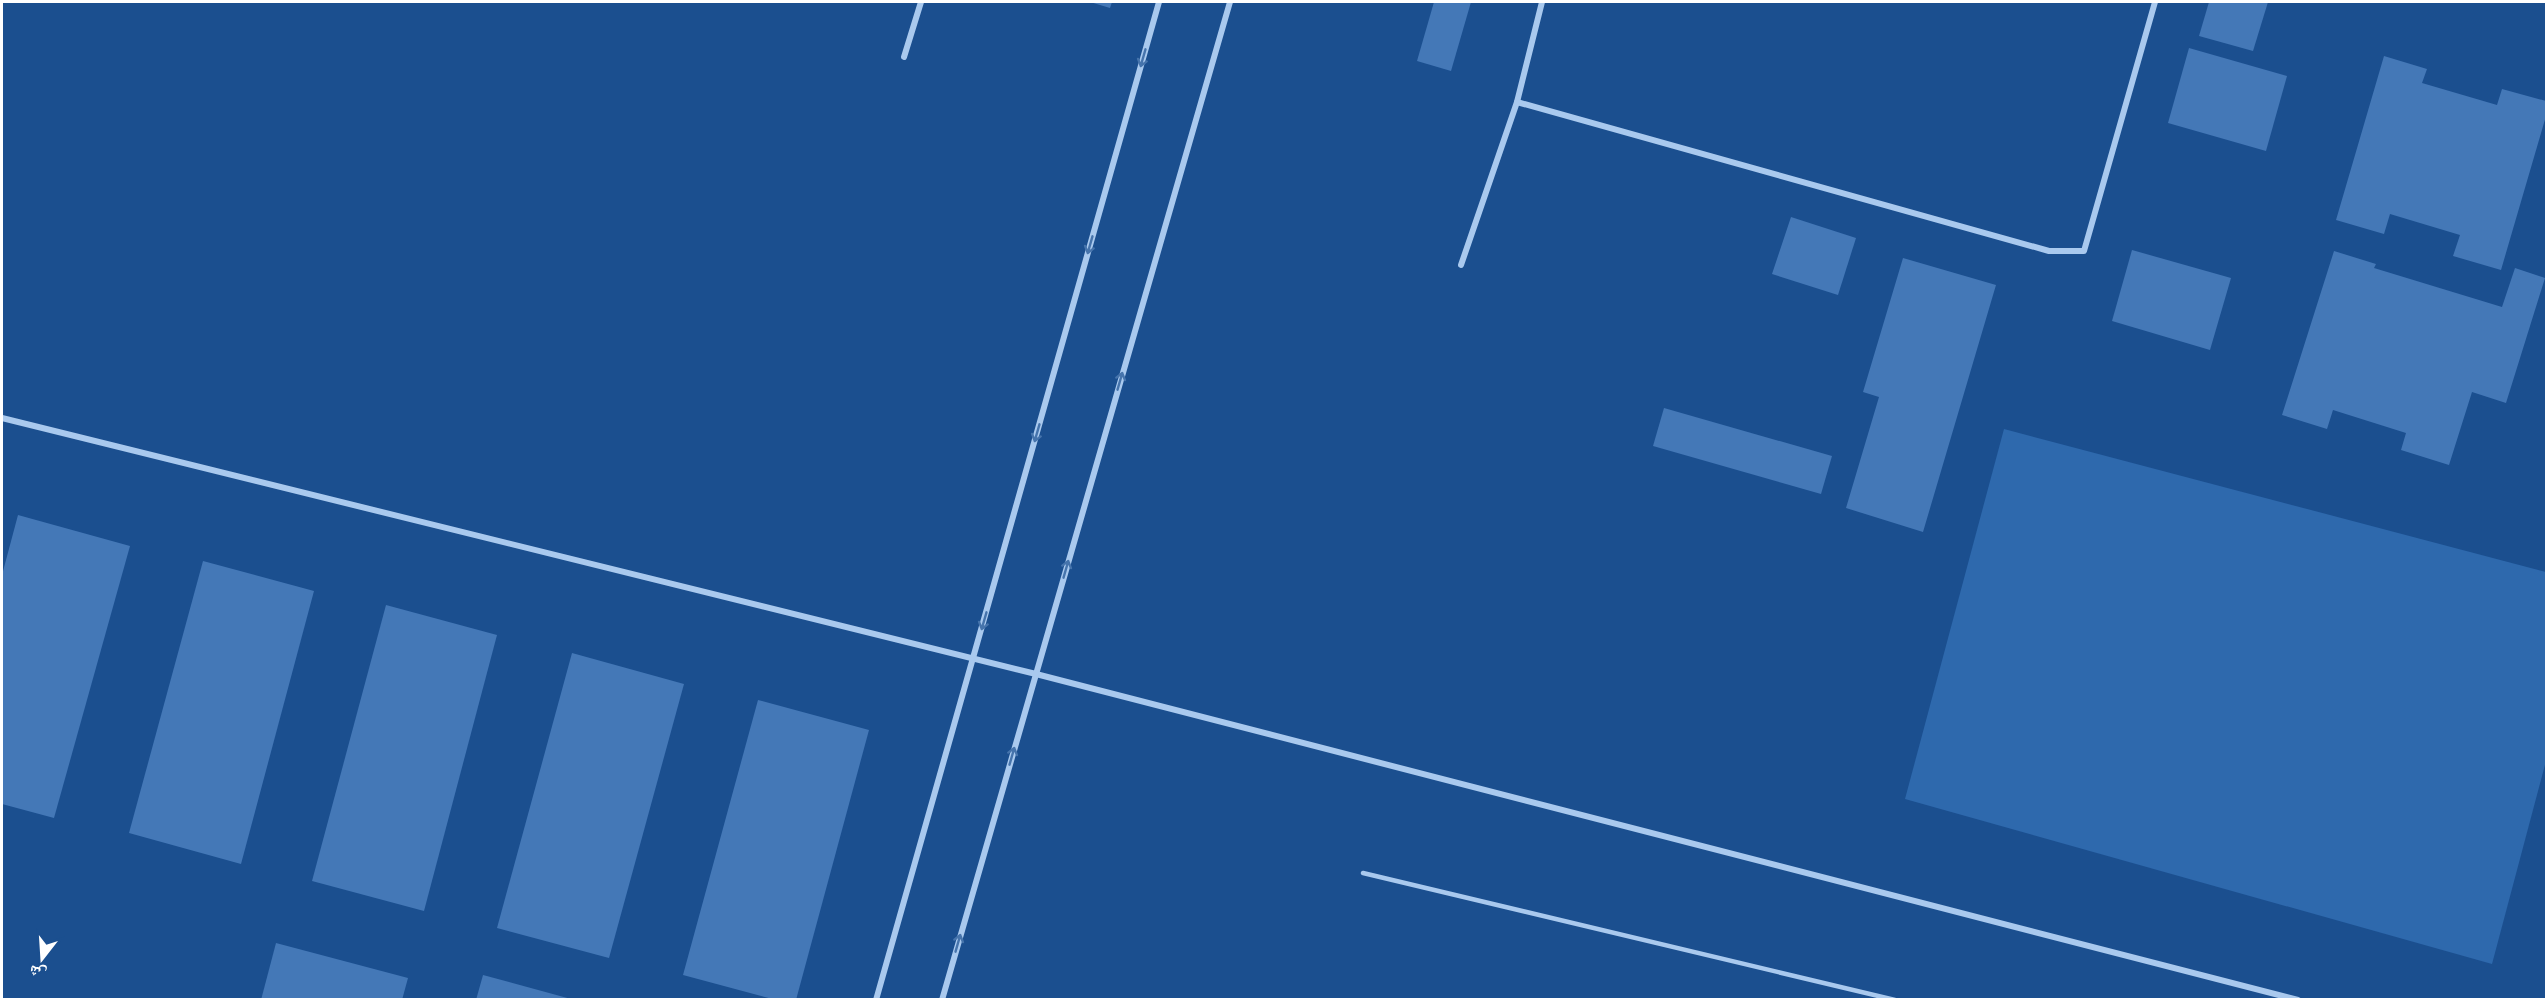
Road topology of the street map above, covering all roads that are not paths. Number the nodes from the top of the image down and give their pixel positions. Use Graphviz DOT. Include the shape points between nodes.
graph roads {
  1 [pos="921,2"];
  2 [pos="1159,2"];
  3 [pos="1230,2"];
  4 [pos="1542,2"];
  5 [pos="2155,2"];
  6 [pos="904,57"];
  7 [pos="1517,102"];
  8 [pos="1461,265"];
  9 [pos="2,418"];
  10 [pos="973,658"];
  11 [pos="1036,674"];
  12 [pos="1363,873"];
  13 [pos="876,999"];
  14 [pos="942,999"];
  15 [pos="1895,999"];
  16 [pos="2298,999"];
  1 -- 6 [label="street"];
  2 -- 10 [label="street, one-way"];
  11 -- 3 [label="street, one-way"];
  4 -- 7 [label="street"];
  5 -- 7 [label="street" via="2084,251 2049,251"];
  7 -- 8 [label="street"];
  9 -- 10 [label="street"];
  10 -- 11 [label="street"];
  10 -- 13 [label="street"];
  14 -- 11 [label="street, one-way"];
  11 -- 16 [label="street"];
  12 -- 15 [label="lane"];
}
